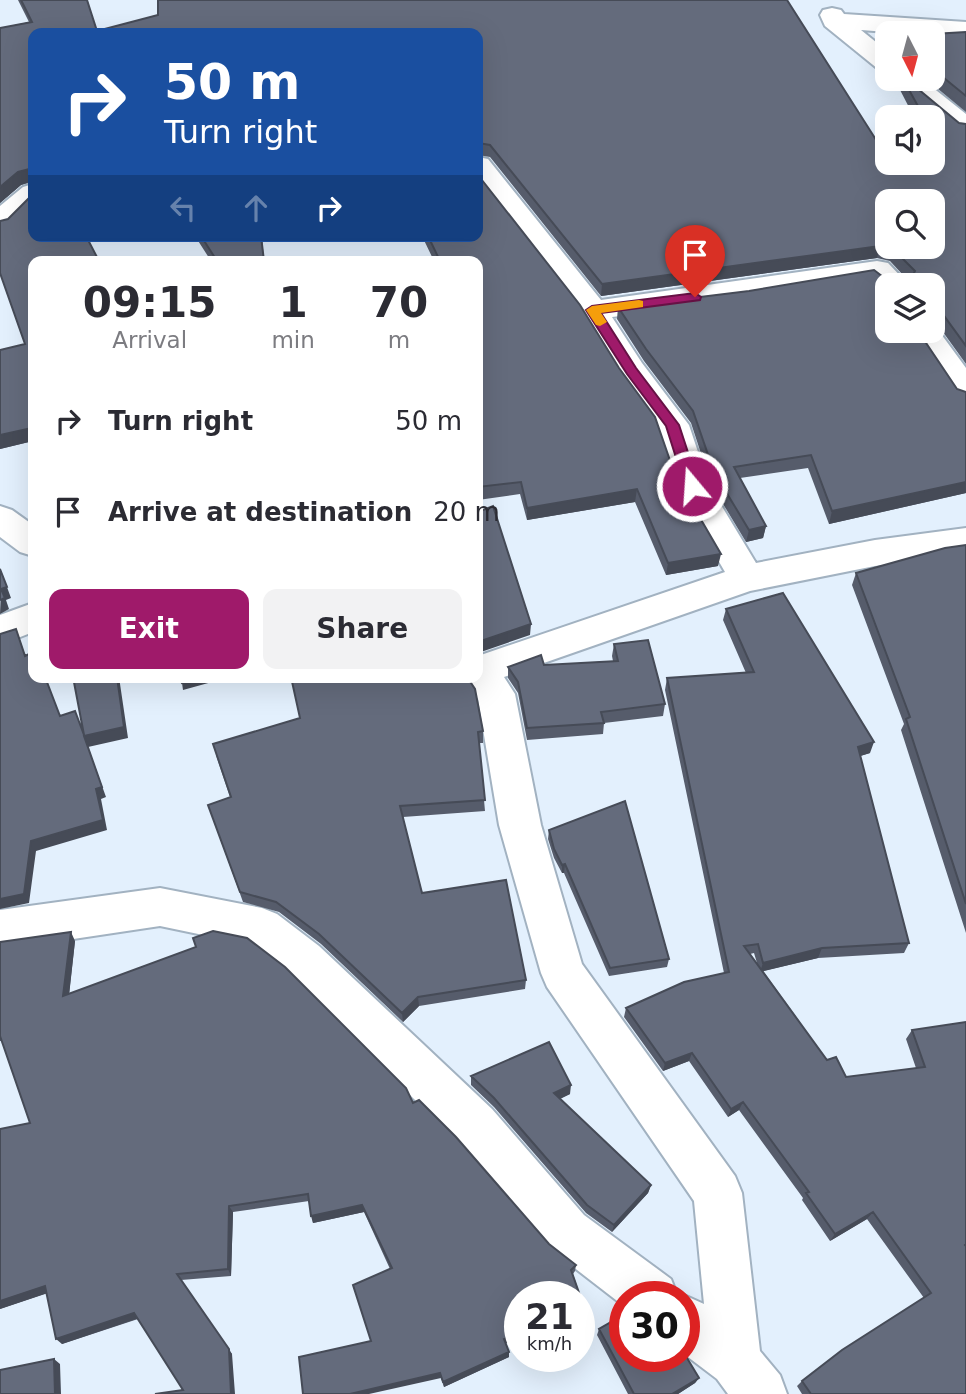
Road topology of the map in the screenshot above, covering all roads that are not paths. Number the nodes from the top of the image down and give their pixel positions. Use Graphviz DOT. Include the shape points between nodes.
graph roads {
  1 [pos="830,11"];
  2 [pos="966,30"];
  3 [pos="875,53"];
  4 [pos="921,91"];
  5 [pos="966,127"];
  6 [pos="483,172"];
  7 [pos="28,197"];
  8 [pos="0,224"];
  9 [pos="880,273"];
  10 [pos="592,310"];
  11 [pos="933,343"];
  12 [pos="966,392"];
  13 [pos="0,519"];
  14 [pos="28,539"];
  15 [pos="966,541"];
  16 [pos="747,578"];
  17 [pos="28,619"];
  18 [pos="0,630"];
  19 [pos="483,670"];
  20 [pos="483,678"];
  21 [pos="0,930"];
  22 [pos="632,1281"];
  23 [pos="700,1335"];
  24 [pos="748,1377"];
  1 -- 2 [label="street"];
  1 -- 3 [label="street"];
  4 -- 5 [label="street"];
  6 -- 10 [label="street"];
  7 -- 8 [label="street"];
  9 -- 10 [label="street"];
  10 -- 16 [label="street" via="672,425 692,486"];
  11 -- 12 [label="street"];
  13 -- 14 [label="street"];
  15 -- 16 [label="street"];
  16 -- 19 [label="street"];
  17 -- 18 [label="street"];
  20 -- 24 [label="street" via="496,694 520,825 564,973 718,1193"];
  21 -- 22 [label="street" via="160,907 262,928 304,960 475,1126 567,1232"];
  23 -- 24 [label="street"];
}
